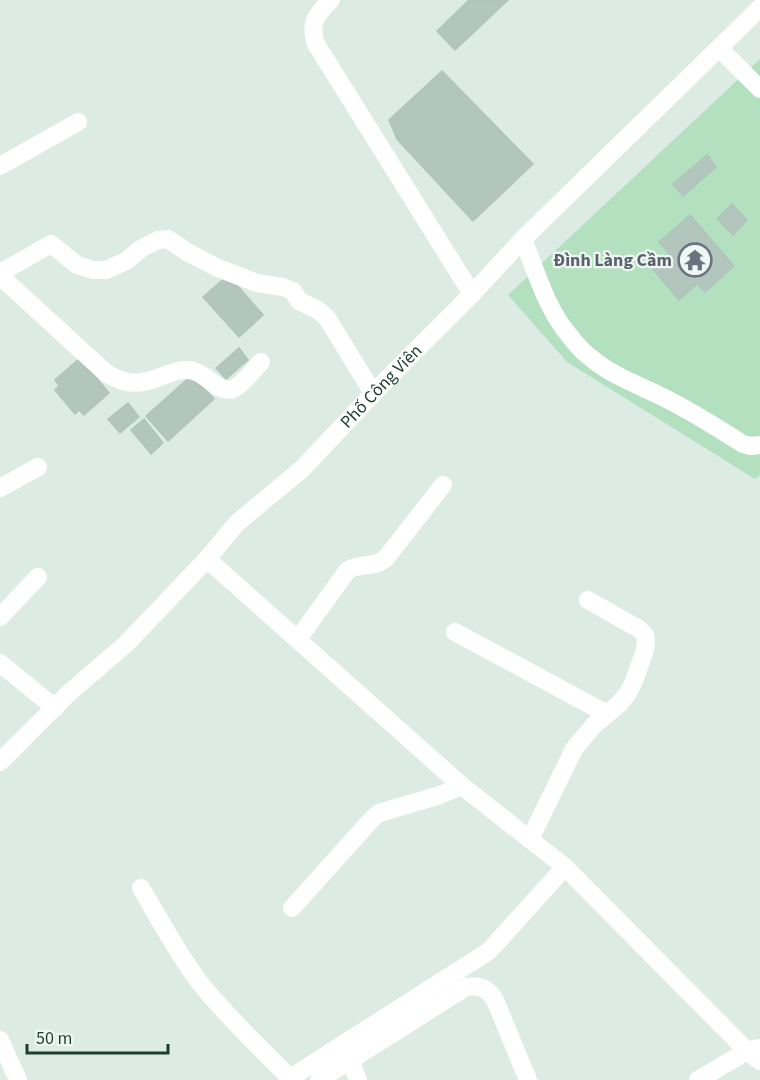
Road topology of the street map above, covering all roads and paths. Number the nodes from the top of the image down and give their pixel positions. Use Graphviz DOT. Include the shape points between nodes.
graph roads {
  1 [pos="331,0"];
  2 [pos="760,8"];
  3 [pos="719,48"];
  4 [pos="760,89"];
  5 [pos="78,122"];
  6 [pos="0,166"];
  7 [pos="523,239"];
  8 [pos="0,274"];
  9 [pos="472,294"];
  10 [pos="261,362"];
  11 [pos="373,393"];
  12 [pos="760,445"];
  13 [pos="38,467"];
  14 [pos="443,485"];
  15 [pos="0,489"];
  16 [pos="207,559"];
  17 [pos="38,577"];
  18 [pos="588,600"];
  19 [pos="0,617"];
  20 [pos="455,632"];
  21 [pos="298,639"];
  22 [pos="0,663"];
  23 [pos="55,708"];
  24 [pos="607,714"];
  25 [pos="0,762"];
  26 [pos="462,786"];
  27 [pos="530,839"];
  28 [pos="565,867"];
  29 [pos="141,888"];
  30 [pos="292,908"];
  31 [pos="0,1040"];
  32 [pos="756,1053"];
  33 [pos="350,1059"];
  34 [pos="288,1079"];
  35 [pos="18,1080"];
  36 [pos="319,1080"];
  37 [pos="358,1080"];
  38 [pos="528,1080"];
  39 [pos="698,1080"];
  1 -- 9 [label="street" via="315,19 316,44"];
  2 -- 3 [label="street, Phố Công Viên"];
  3 -- 4 [label="street"];
  3 -- 7 [label="street, Phố Công Viên"];
  5 -- 6 [label="street"];
  7 -- 9 [label="street, Phố Công Viên"];
  7 -- 12 [label="street" via="555,314 590,358 743,444"];
  8 -- 10 [label="street" via="117,380 140,384 175,371 192,370 229,390 236,388"];
  8 -- 11 [label="street" via="51,244 77,265 106,270 158,240 168,239 218,268 293,291 299,301 327,318"];
  9 -- 11 [label="street, Phố Công Viên"];
  11 -- 16 [label="street, Phố Công Viên" via="302,469 237,523"];
  13 -- 15 [label="street"];
  14 -- 21 [label="street" via="381,563 347,571"];
  16 -- 21 [label="street"];
  16 -- 23 [label="street, Phố Công Viên" via="127,644"];
  17 -- 19 [label="street"];
  18 -- 24 [label="street" via="645,635 645,650 628,693"];
  20 -- 24 [label="street"];
  21 -- 26 [label="street"];
  22 -- 23 [label="street"];
  23 -- 25 [label="street, Phố Công Viên"];
  24 -- 27 [label="street" via="574,749"];
  26 -- 27 [label="street"];
  26 -- 30 [label="street" via="379,813"];
  27 -- 28 [label="street"];
  28 -- 32 [label="street"];
  28 -- 34 [label="street" via="489,951"];
  29 -- 34 [label="street" via="201,984"];
  31 -- 35 [label="street"];
  32 -- 39 [label="street"];
  33 -- 36 [label="street"];
  33 -- 37 [label="street"];
  33 -- 38 [label="street" via="466,987 476,986 489,991 495,1000"];
}
